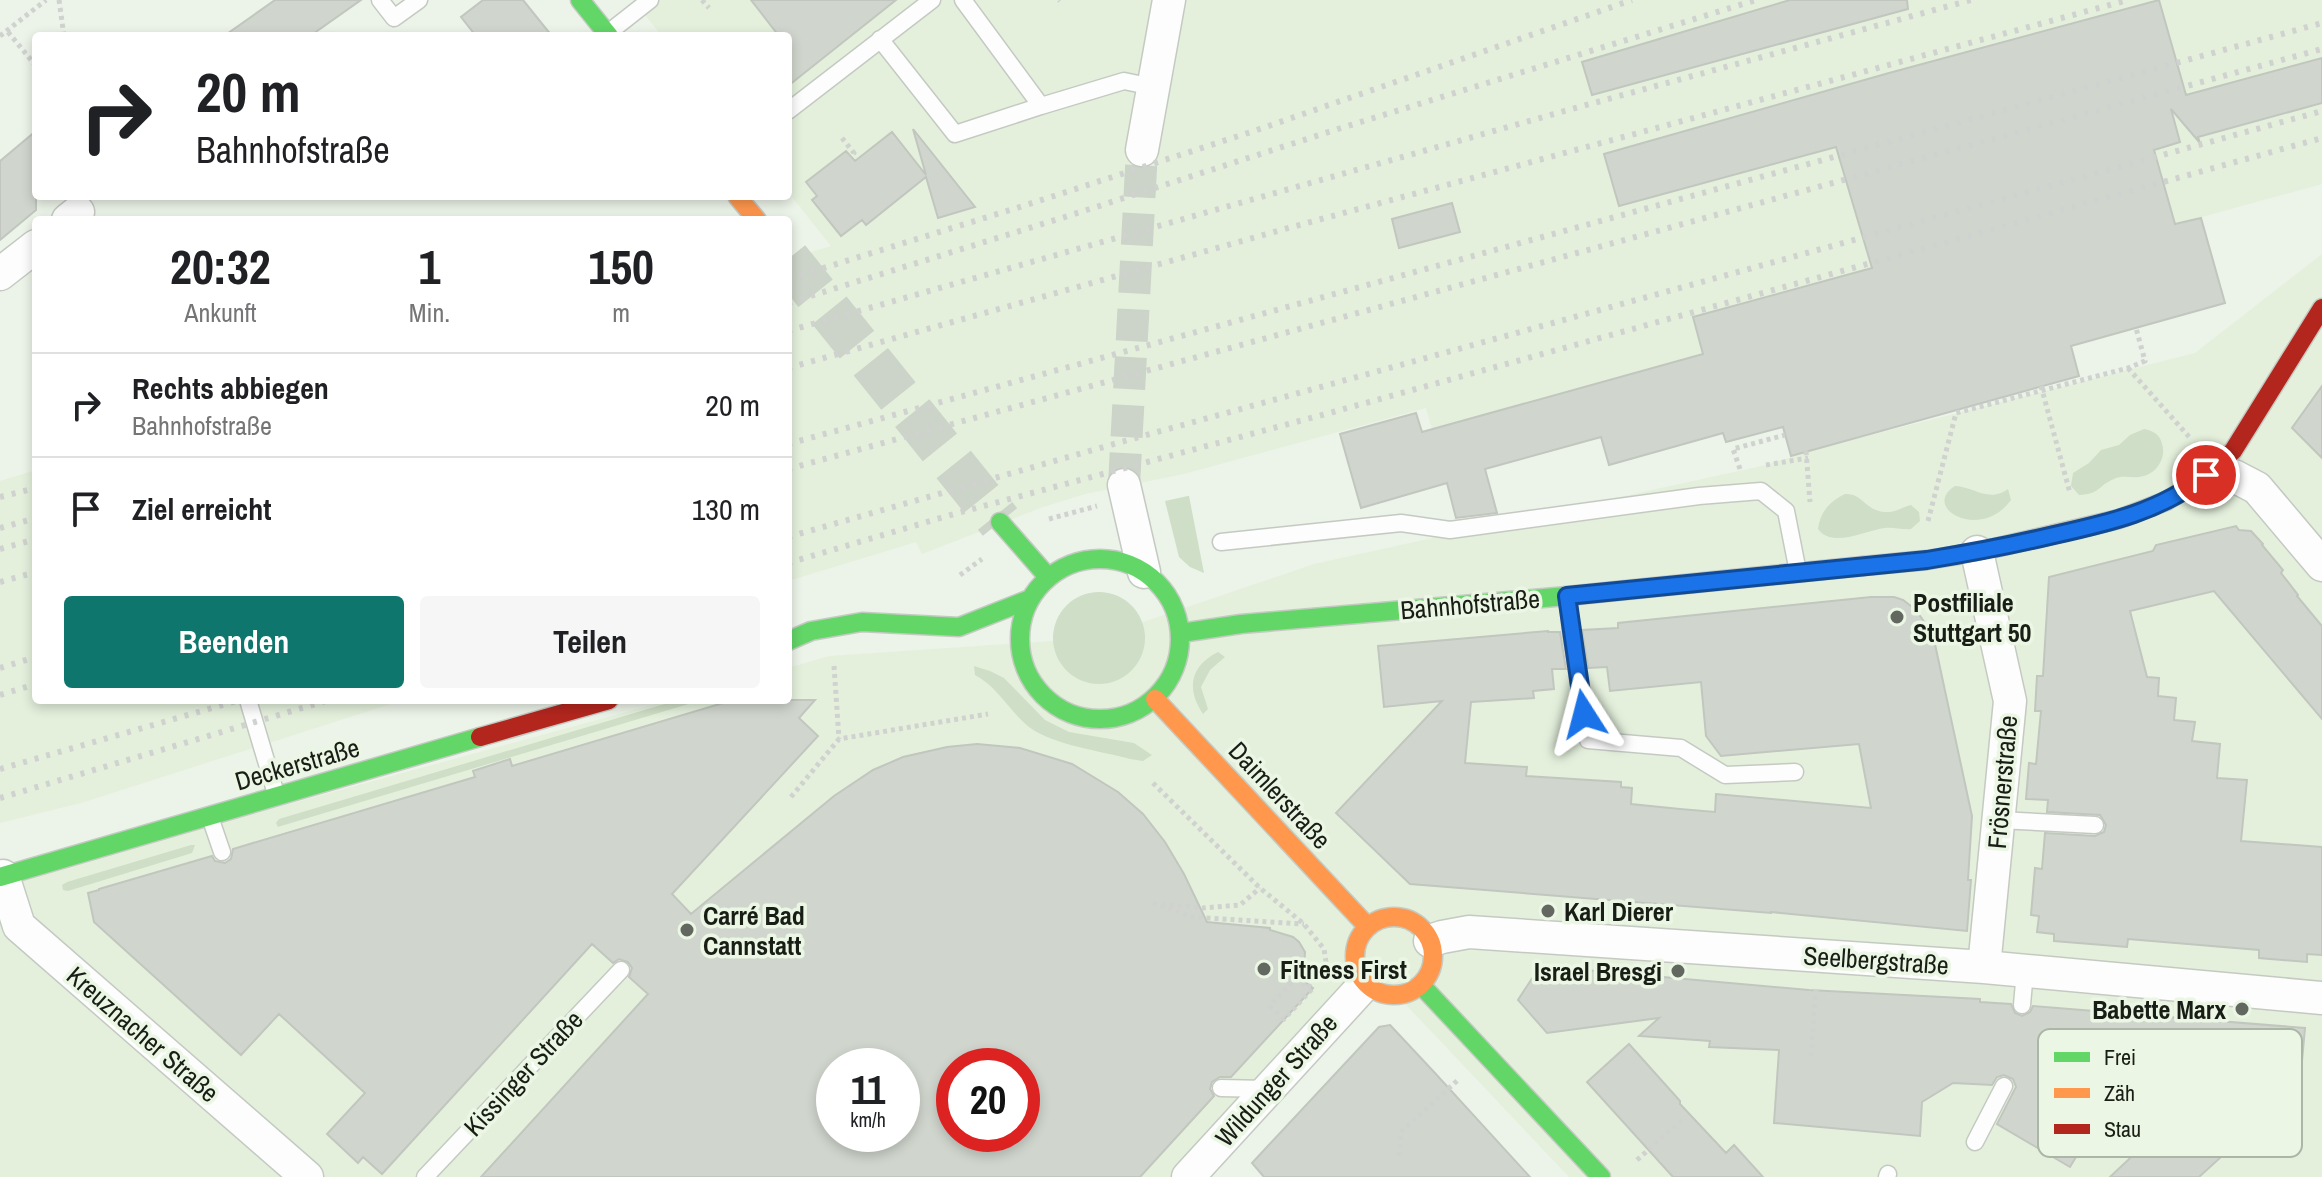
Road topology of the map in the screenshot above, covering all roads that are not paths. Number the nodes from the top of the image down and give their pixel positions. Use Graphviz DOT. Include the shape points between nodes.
graph roads {
  1 [pos="380,0"];
  2 [pos="419,0"];
  3 [pos="580,0"];
  4 [pos="650,0"];
  5 [pos="932,0"];
  6 [pos="963,0"];
  7 [pos="1169,0"];
  8 [pos="606,32"];
  9 [pos="612,32"];
  10 [pos="880,39"];
  11 [pos="1153,87"];
  12 [pos="1041,106"];
  13 [pos="792,108"];
  14 [pos="1142,150"];
  15 [pos="740,200"];
  16 [pos="754,216"];
  17 [pos="32,249"];
  18 [pos="0,274"];
  19 [pos="2322,308"];
  20 [pos="2226,470"];
  21 [pos="1124,485"];
  22 [pos="1000,522"];
  23 [pos="1221,542"];
  24 [pos="1977,552"];
  25 [pos="2322,565"];
  26 [pos="1144,572"];
  27 [pos="1798,572"];
  28 [pos="1048,577"];
  29 [pos="1567,596"];
  30 [pos="1030,599"];
  31 [pos="959,627"];
  32 [pos="1181,633"];
  33 [pos="792,639"];
  34 [pos="981,641"];
  35 [pos="1004,656"];
  36 [pos="1027,675"];
  37 [pos="1155,699"];
  38 [pos="249,704"];
  39 [pos="595,704"];
  40 [pos="1795,772"];
  41 [pos="277,797"];
  42 [pos="210,816"];
  43 [pos="1999,820"];
  44 [pos="2095,825"];
  45 [pos="222,852"];
  46 [pos="1,876"];
  47 [pos="1368,927"];
  48 [pos="1430,941"];
  49 [pos="1984,967"];
  50 [pos="621,970"];
  51 [pos="2025,971"];
  52 [pos="1365,984"];
  53 [pos="1421,985"];
  54 [pos="2322,998"];
  55 [pos="2022,1005"];
  56 [pos="2004,1086"];
  57 [pos="1221,1088"];
  58 [pos="1267,1089"];
  59 [pos="1975,1142"];
  60 [pos="307,1177"];
  61 [pos="425,1177"];
  62 [pos="1188,1177"];
  63 [pos="1601,1177"];
  1 -- 2 [label="lane" via="394,18"];
  3 -- 8 [label="street"];
  4 -- 9 [label="lane"];
  5 -- 10 [label="lane"];
  6 -- 12 [label="lane"];
  7 -- 11 [label="street"];
  10 -- 12 [label="lane" via="955,134"];
  10 -- 13 [label="lane"];
  11 -- 12 [label="lane" via="1124,81"];
  11 -- 14 [label="street"];
  15 -- 16 [label="street"];
  17 -- 18 [label="street"];
  19 -- 20 [label="street, Bahnhofstraße"];
  20 -- 24 [label="street, Bahnhofstraße" via="2162,504 2119,519"];
  20 -- 25 [label="street" via="2257,488"];
  21 -- 26 [label="street"];
  22 -- 28 [label="street"];
  23 -- 27 [label="lane" via="1401,523 1450,530 1761,491 1786,511"];
  24 -- 27 [label="street, Bahnhofstraße"];
  24 -- 43 [label="street, Frösnerstraße" via="2010,701"];
  26 -- 28 [label="street" via="1106,559 1075,562"];
  26 -- 32 [label="street" via="1163,588"];
  27 -- 29 [label="street, Bahnhofstraße"];
  28 -- 30 [label="street"];
  29 -- 32 [label="street, Bahnhofstraße"];
  29 -- 40 [label="lane" via="1588,740 1681,748 1725,775"];
  30 -- 31 [label="street"];
  30 -- 36 [label="street" via="1021,624 1020,650"];
  31 -- 33 [label="street" via="862,622"];
  31 -- 34 [label="street"];
  32 -- 37 [label="street" via="1170,680"];
  35 -- 36 [label="street"];
  36 -- 37 [label="street" via="1061,710 1085,719 1110,719"];
  37 -- 47 [label="street, Daimlerstraße"];
  38 -- 41 [label="lane"];
  39 -- 41 [label="street, Deckerstraße"];
  41 -- 42 [label="street, Deckerstraße"];
  42 -- 45 [label="lane"];
  42 -- 46 [label="street, Deckerstraße"];
  43 -- 44 [label="lane"];
  43 -- 49 [label="street, Frösnerstraße"];
  46 -- 60 [label="street, Kreuznacher Straße" via="19,926"];
  47 -- 48 [label="street" via="1394,917 1409,920"];
  47 -- 52 [label="street" via="1354,956"];
  48 -- 49 [label="street, Seelbergstraße" via="1469,932"];
  48 -- 53 [label="street" via="1433,964"];
  49 -- 51 [label="street, Seelbergstraße"];
  50 -- 61 [label="lane, Kissinger Straße"];
  51 -- 54 [label="street, Seelbergstraße"];
  51 -- 55 [label="lane"];
  52 -- 53 [label="street" via="1399,996"];
  52 -- 58 [label="street, Wildunger Straße"];
  53 -- 63 [label="street"];
  56 -- 59 [label="lane"];
  57 -- 58 [label="lane"];
  58 -- 62 [label="street, Wildunger Straße"];
}
